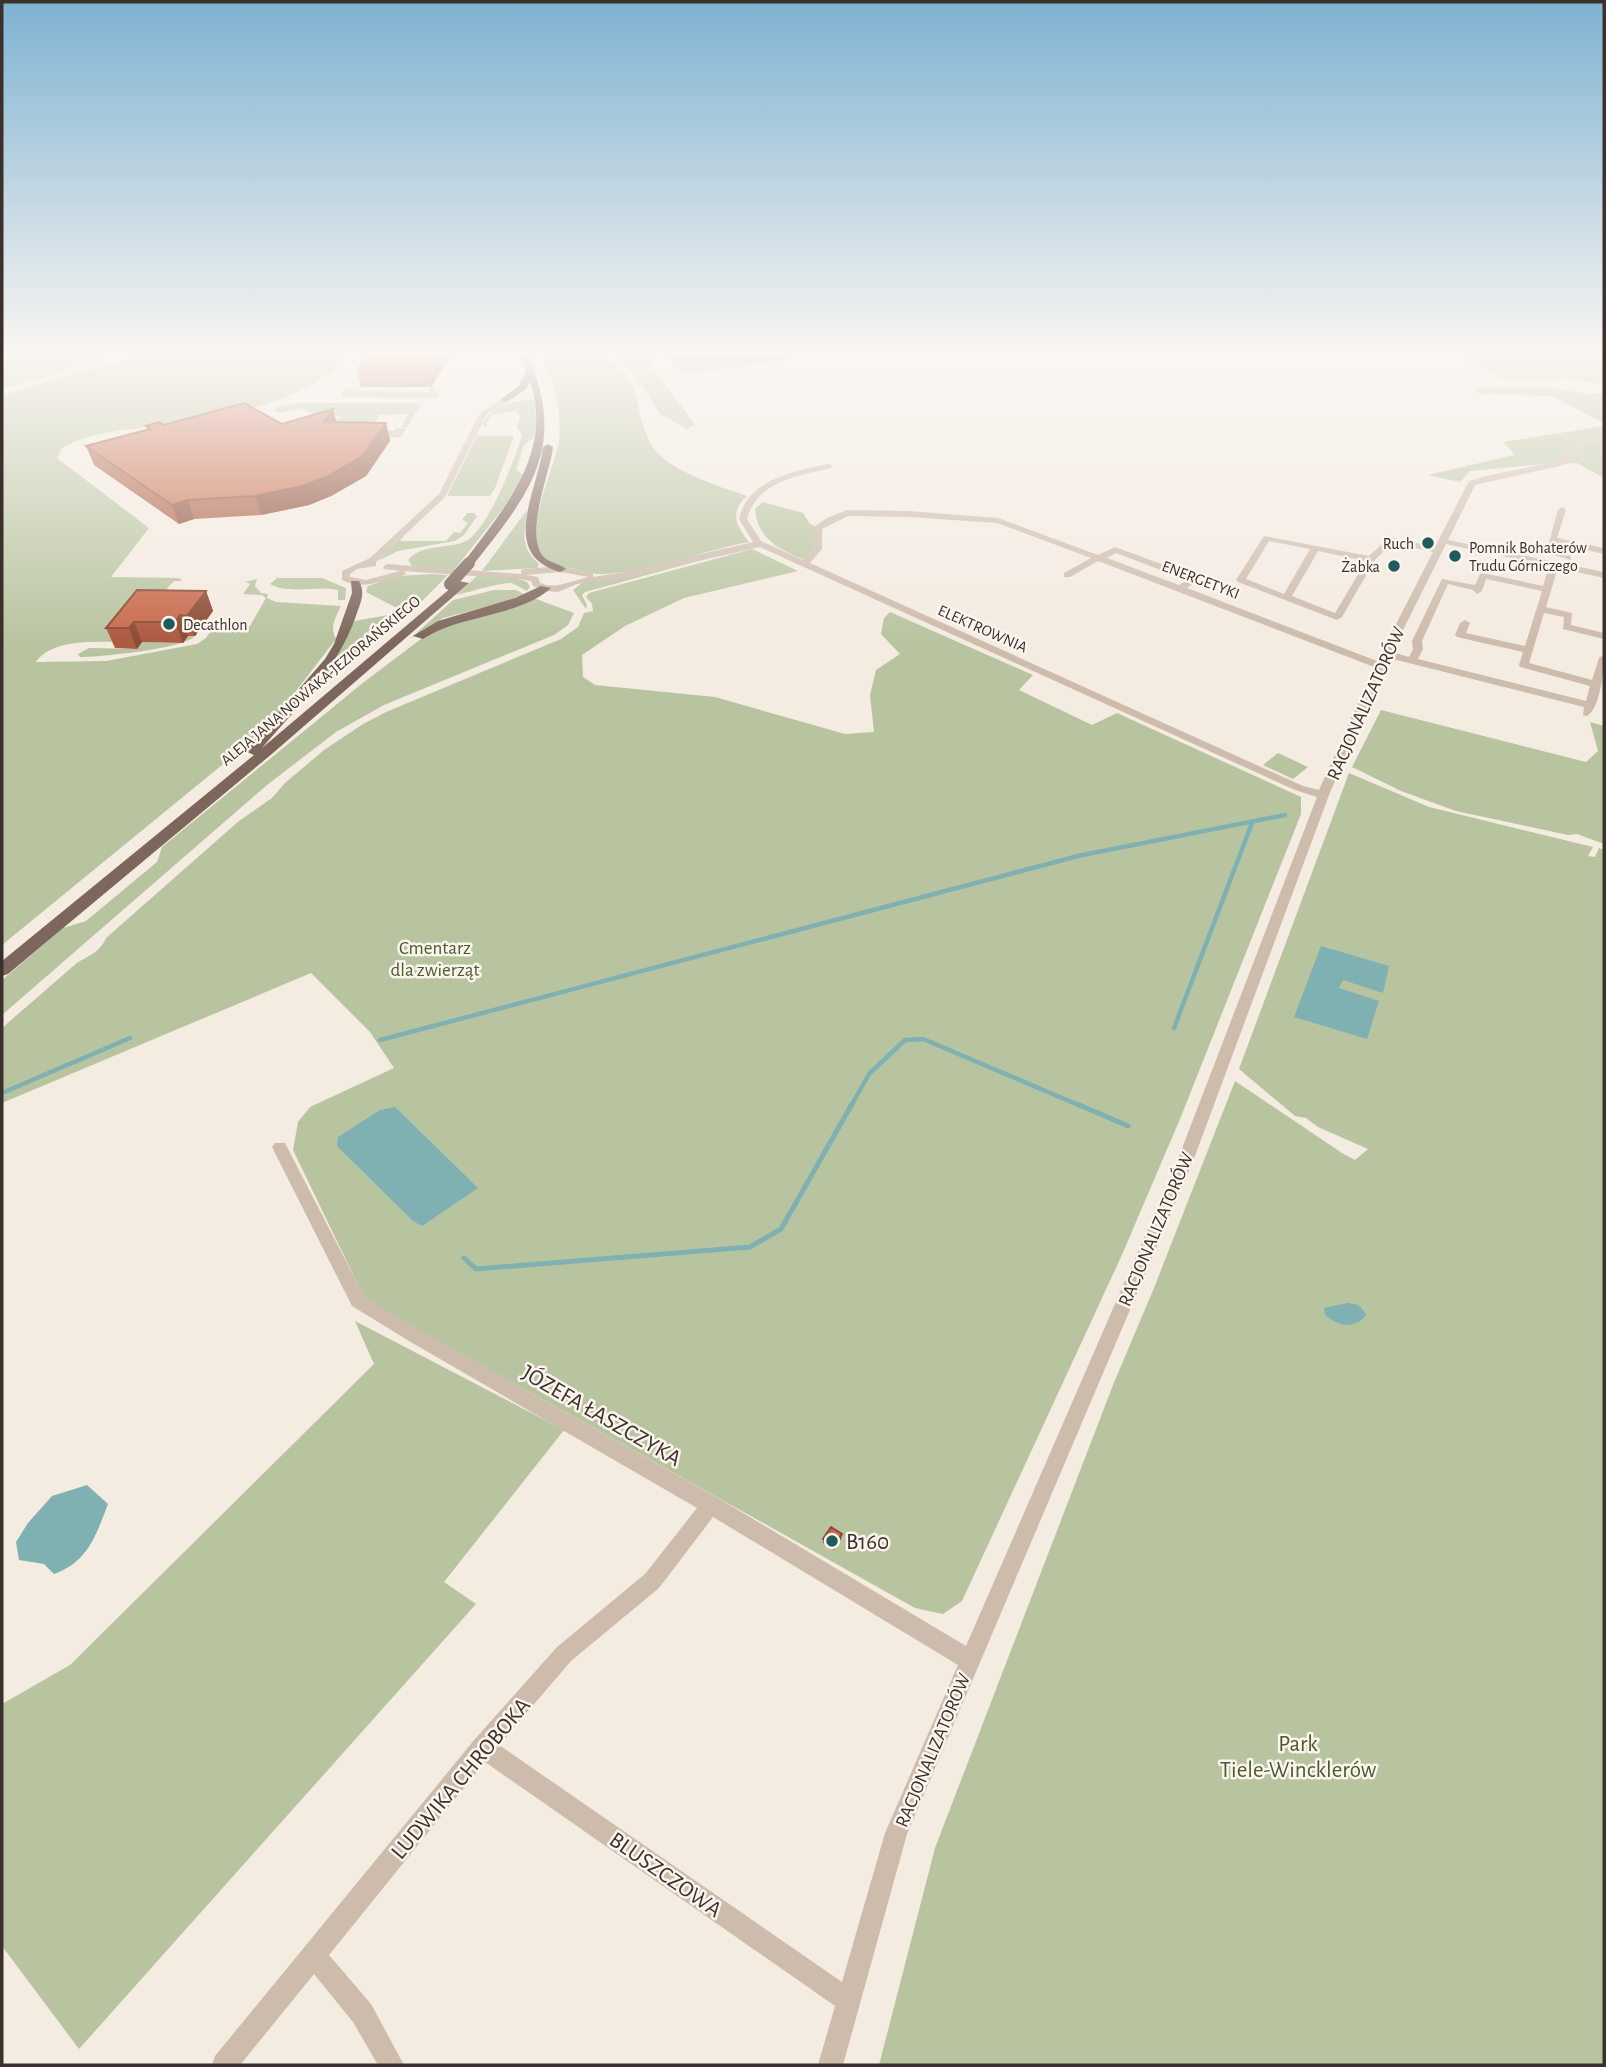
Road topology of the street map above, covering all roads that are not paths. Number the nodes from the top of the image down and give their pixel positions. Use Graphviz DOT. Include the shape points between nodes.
graph roads {
  1 [pos="465,449"];
  2 [pos="539,449"];
  3 [pos="547,449"];
  4 [pos="548,449"];
  5 [pos="1576,449"];
  6 [pos="829,466"];
  7 [pos="1562,510"];
  8 [pos="1553,540"];
  9 [pos="757,541"];
  10 [pos="1439,546"];
  11 [pos="1316,547"];
  12 [pos="1604,551"];
  13 [pos="1100,557"];
  14 [pos="1568,558"];
  15 [pos="1371,559"];
  16 [pos="475,563"];
  17 [pos="364,564"];
  18 [pos="803,564"];
  19 [pos="1554,565"];
  20 [pos="566,570"];
  21 [pos="387,571"];
  22 [pos="546,571"];
  23 [pos="630,573"];
  24 [pos="496,574"];
  25 [pos="1066,575"];
  26 [pos="1604,575"];
  27 [pos="575,582"];
  28 [pos="355,583"];
  29 [pos="540,584"];
  30 [pos="1181,588"];
  31 [pos="1546,589"];
  32 [pos="1287,597"];
  33 [pos="441,598"];
  34 [pos="1541,609"];
  35 [pos="1465,624"];
  36 [pos="1604,636"];
  37 [pos="1528,650"];
  38 [pos="1386,654"];
  39 [pos="1604,659"];
  40 [pos="1412,661"];
  41 [pos="1380,666"];
  42 [pos="1597,685"];
  43 [pos="260,750"];
  44 [pos="1323,795"];
  45 [pos="2,955"];
  46 [pos="2,970"];
  47 [pos="280,1147"];
  48 [pos="711,1505"];
  49 [pos="970,1660"];
  50 [pos="484,1747"];
  51 [pos="314,1956"];
  52 [pos="849,2001"];
  53 [pos="224,2065"];
  54 [pos="392,2065"];
  55 [pos="831,2065"];
  1 -- 17 [label="street" via="442,495"];
  2 -- 16 [label="main road, ALEJA JANA NOWAKA-JEZIORAŃSKIEGO" via="514,503"];
  3 -- 16 [label="main road, ALEJA JANA NOWAKA-JEZIORAŃSKIEGO" via="521,509"];
  4 -- 20 [label="main road" via="536,495 531,544 538,559"];
  5 -- 10 [label="street, RACJONALIZATORÓW" via="1556,465 1472,483"];
  6 -- 9 [label="street, ELEKTROWNIA" via="789,475 752,499 743,513"];
  7 -- 8 [label="street"];
  8 -- 12 [label="street"];
  8 -- 14 [label="street" via="1549,551"];
  9 -- 18 [label="street, ELEKTROWNIA"];
  9 -- 23 [label="street"];
  10 -- 15 [label="street" via="1390,540"];
  10 -- 19 [label="street"];
  10 -- 38 [label="street, RACJONALIZATORÓW"];
  11 -- 15 [label="street"];
  11 -- 32 [label="street"];
  11 -- 32 [label="street" via="1267,538 1241,580"];
  13 -- 18 [label="street, ENERGETYKI" via="983,519 847,513 818,528 819,547"];
  13 -- 25 [label="street"];
  13 -- 30 [label="street, ENERGETYKI"];
  13 -- 30 [label="street" via="1115,550 1194,579"];
  15 -- 32 [label="street" via="1337,617"];
  16 -- 33 [label="main road, ALEJA JANA NOWAKA-JEZIORAŃSKIEGO, bridge"];
  17 -- 21 [label="street"];
  17 -- 28 [label="street" via="345,573 346,580"];
  18 -- 44 [label="street, ELEKTROWNIA" via="1298,788"];
  19 -- 26 [label="street"];
  19 -- 31 [label="street"];
  20 -- 22 [label="street"];
  20 -- 23 [label="street" via="593,575"];
  20 -- 27 [label="street" via="577,576"];
  21 -- 24 [label="street"];
  21 -- 28 [label="street" via="376,581"];
  22 -- 24 [label="street"];
  22 -- 29 [label="street"];
  23 -- 27 [label="street"];
  24 -- 29 [label="street"];
  27 -- 29 [label="street" via="565,587"];
  28 -- 43 [label="main road" via="358,593 340,645"];
  29 -- 43 [label="main road" via="516,602 434,625"];
  30 -- 41 [label="street, ENERGETYKI"];
  31 -- 34 [label="street"];
  31 -- 40 [label="street" via="1483,576 1478,590 1445,581"];
  33 -- 43 [label="main road, ALEJA JANA NOWAKA-JEZIORAŃSKIEGO" via="409,620"];
  33 -- 43 [label="main road, ALEJA JANA NOWAKA-JEZIORAŃSKIEGO" via="424,618"];
  34 -- 36 [label="street" via="1569,615 1566,627"];
  34 -- 37 [label="street"];
  35 -- 37 [label="street" via="1460,635"];
  37 -- 42 [label="street" via="1524,665"];
  38 -- 40 [label="street"];
  38 -- 41 [label="street, RACJONALIZATORÓW"];
  39 -- 42 [label="street"];
  40 -- 42 [label="street" via="1588,710"];
  41 -- 44 [label="street, RACJONALIZATORÓW"];
  43 -- 45 [label="main road, ALEJA JANA NOWAKA-JEZIORAŃSKIEGO"];
  43 -- 46 [label="main road, ALEJA JANA NOWAKA-JEZIORAŃSKIEGO"];
  44 -- 49 [label="street, RACJONALIZATORÓW" via="1184,1164"];
  47 -- 48 [label="street, JÓZEFA ŁASZCZYKA" via="358,1301"];
  48 -- 49 [label="street, JÓZEFA ŁASZCZYKA"];
  48 -- 50 [label="street, LUDWIKA CHROBOKA" via="652,1581 564,1654"];
  49 -- 52 [label="street, RACJONALIZATORÓW" via="896,1833"];
  50 -- 51 [label="street, LUDWIKA CHROBOKA"];
  50 -- 52 [label="street, BLUSZCZOWA"];
  51 -- 53 [label="street, LUDWIKA CHROBOKA"];
  51 -- 54 [label="street" via="362,2013"];
  52 -- 55 [label="street, RACJONALIZATORÓW"];
}
